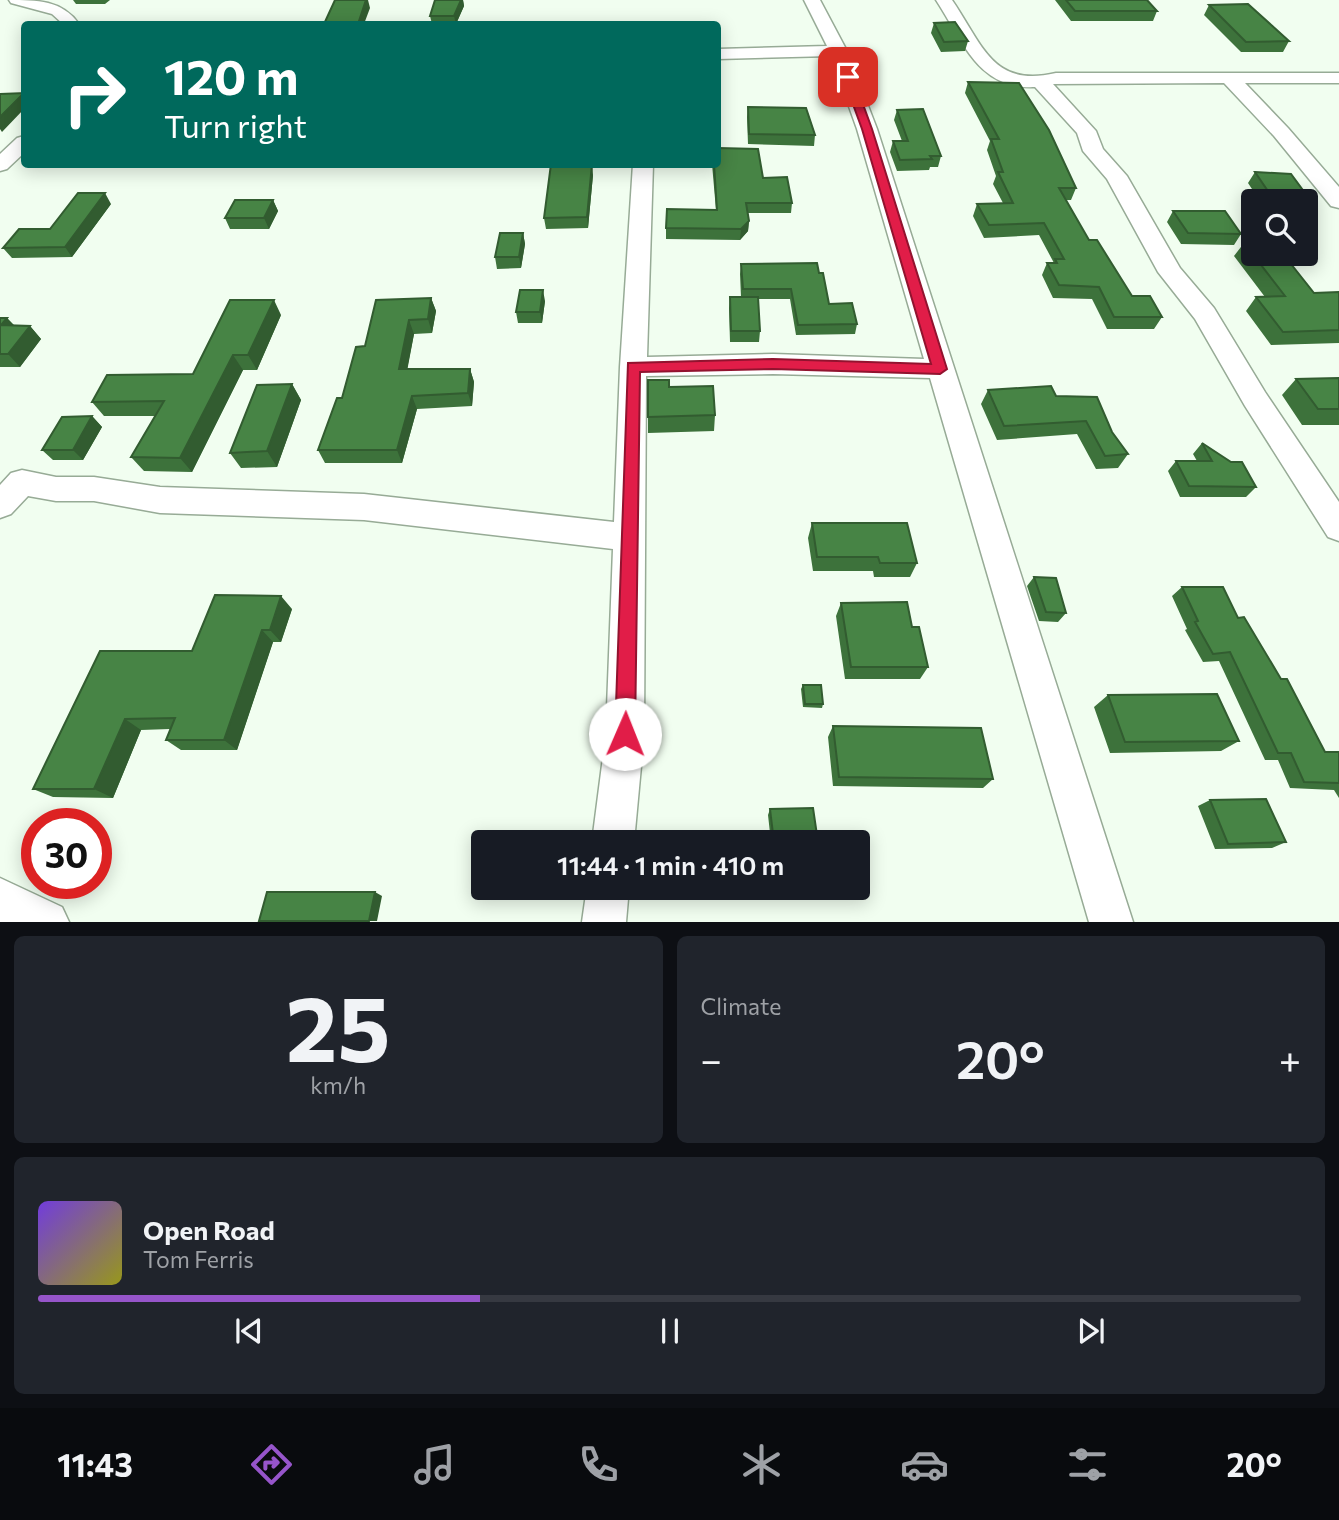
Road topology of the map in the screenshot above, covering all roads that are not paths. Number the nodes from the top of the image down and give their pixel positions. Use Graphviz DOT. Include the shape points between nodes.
graph roads {
  1 [pos="17,0"];
  2 [pos="812,0"];
  3 [pos="944,0"];
  4 [pos="69,21"];
  5 [pos="838,51"];
  6 [pos="721,54"];
  7 [pos="1339,78"];
  8 [pos="1231,80"];
  9 [pos="1040,82"];
  10 [pos="21,145"];
  11 [pos="0,166"];
  12 [pos="643,168"];
  13 [pos="1339,201"];
  14 [pos="633,367"];
  15 [pos="940,369"];
  16 [pos="0,505"];
  17 [pos="1339,528"];
  18 [pos="629,539"];
  19 [pos="614,830"];
  20 [pos="0,899"];
  21 [pos="607,900"];
  22 [pos="47,922"];
  23 [pos="604,922"];
  24 [pos="1111,922"];
  1 -- 4 [label="street" via="58,11"];
  2 -- 5 [label="street"];
  3 -- 9 [label="street" via="996,73"];
  5 -- 6 [label="street"];
  5 -- 15 [label="street" via="867,129"];
  7 -- 8 [label="street"];
  8 -- 9 [label="street" via="1056,78"];
  8 -- 13 [label="street"];
  9 -- 17 [label="street" via="1086,131 1093,151 1116,176 1170,272 1205,314"];
  10 -- 11 [label="street"];
  12 -- 14 [label="street"];
  14 -- 15 [label="street" via="773,364"];
  14 -- 18 [label="street"];
  15 -- 24 [label="street"];
  16 -- 18 [label="street" via="22,482 160,500 378,508"];
  18 -- 19 [label="street" via="625,734"];
  20 -- 22 [label="street"];
  21 -- 23 [label="street"];
}
